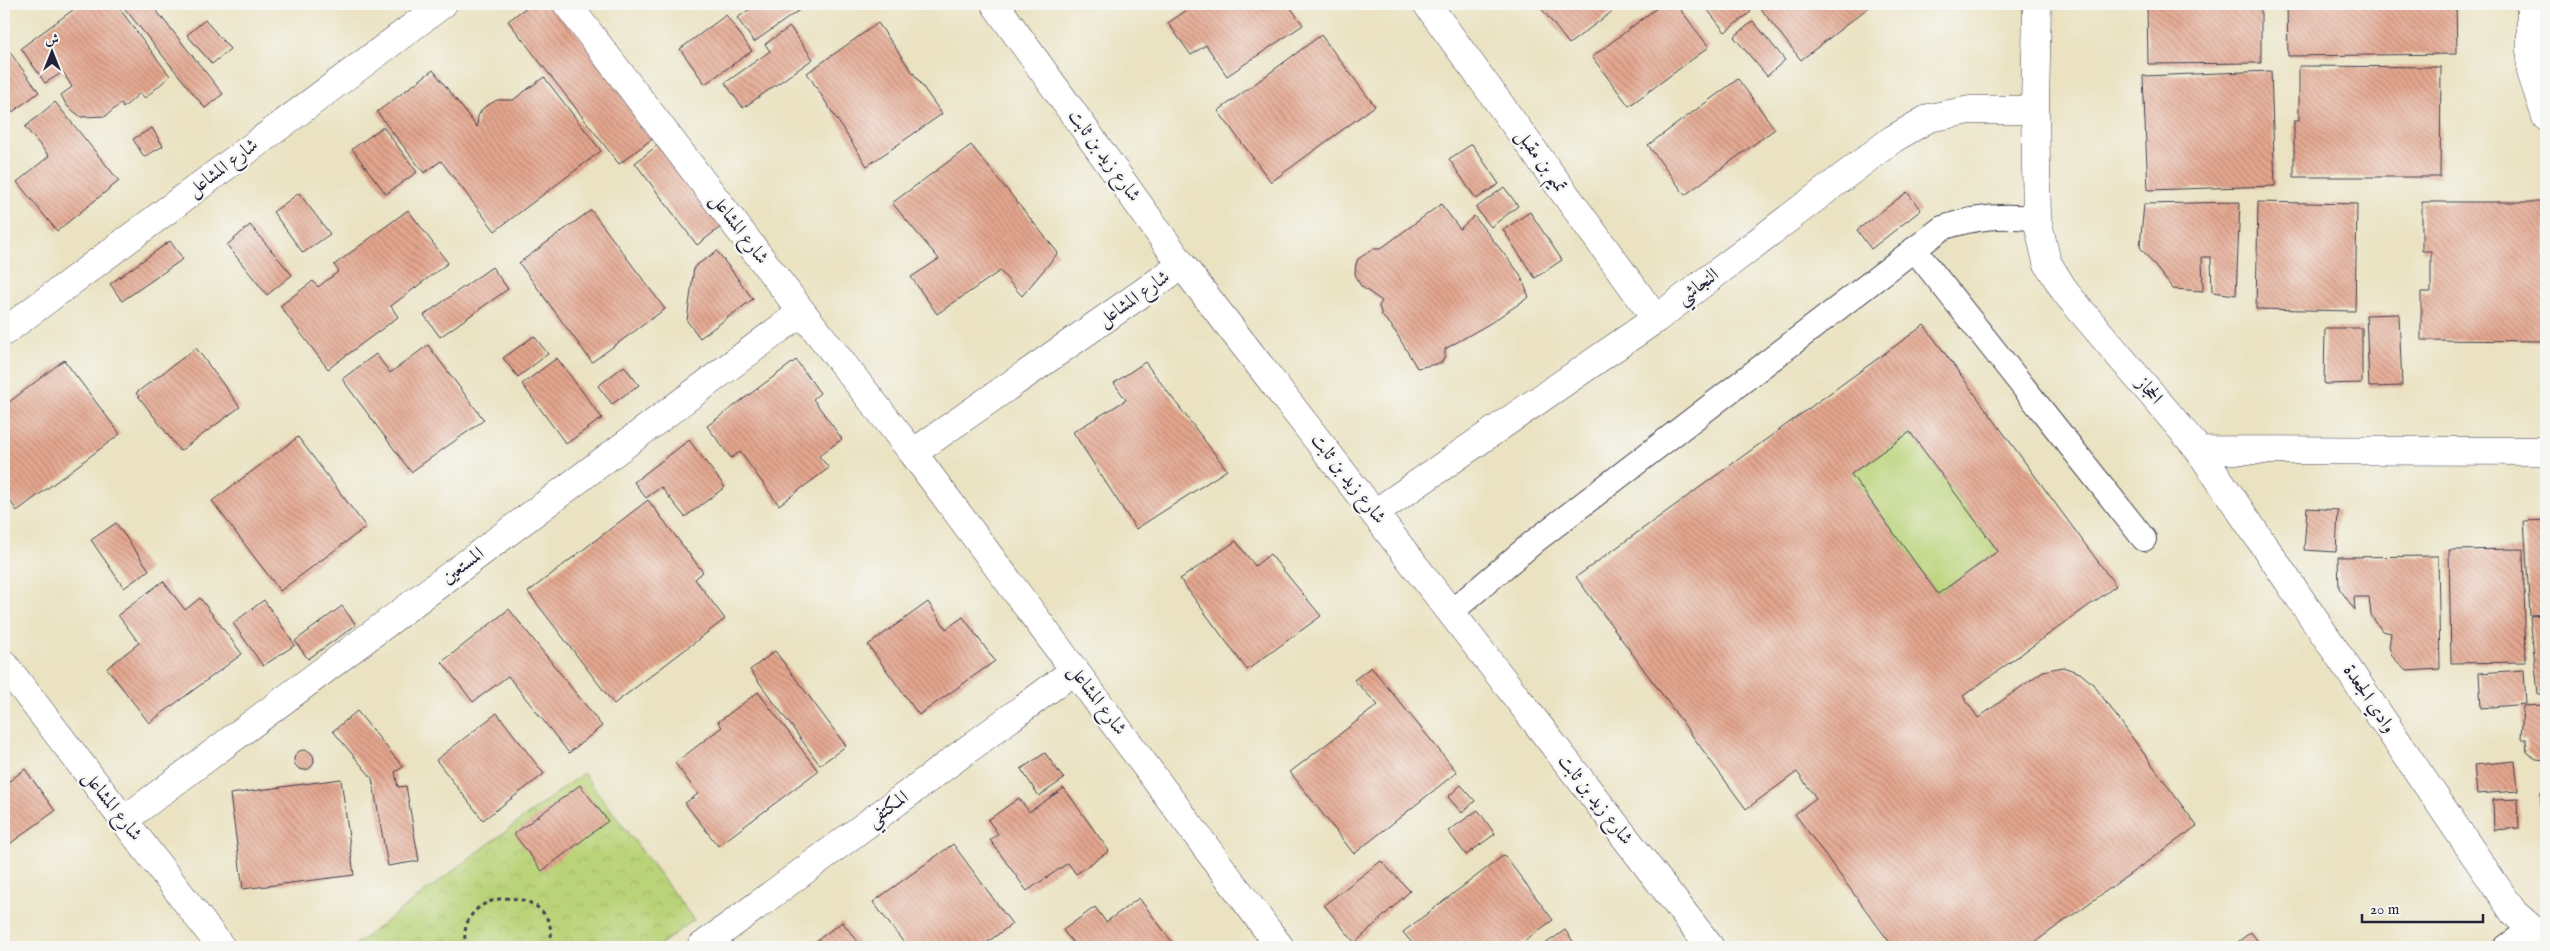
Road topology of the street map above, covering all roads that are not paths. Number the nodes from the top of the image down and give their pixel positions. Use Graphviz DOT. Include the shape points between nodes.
graph roads {
  1 [pos="443,4"];
  2 [pos="567,4"];
  3 [pos="995,4"];
  4 [pos="1427,4"];
  5 [pos="2037,4"];
  6 [pos="2531,4"];
  7 [pos="2035,110"];
  8 [pos="2546,117"];
  9 [pos="2037,219"];
  10 [pos="1914,249"];
  11 [pos="1182,265"];
  12 [pos="802,312"];
  13 [pos="1656,319"];
  14 [pos="4,332"];
  15 [pos="2199,450"];
  16 [pos="2546,451"];
  17 [pos="913,453"];
  18 [pos="1375,513"];
  19 [pos="2144,540"];
  20 [pos="1450,613"];
  21 [pos="4,664"];
  22 [pos="1075,670"];
  23 [pos="124,820"];
  24 [pos="2539,934"];
  25 [pos="222,947"];
  26 [pos="701,947"];
  27 [pos="1280,947"];
  28 [pos="1710,947"];
  29 [pos="2506,947"];
  1 -- 14 [label="street, شارع المشاعل"];
  2 -- 12 [label="street, شارع المشاعل"];
  3 -- 11 [label="street, شارع زيد بن ثابت"];
  4 -- 13 [label="street, تميم بن مقبل"];
  5 -- 7 [label="street, الحجاز"];
  6 -- 8 [label="street" via="2531,72"];
  7 -- 9 [label="street, الحجاز"];
  7 -- 13 [label="street, النجاشي" via="1970,110 1929,118 1893,139"];
  9 -- 10 [label="lane" via="2003,216 1964,220 1942,228"];
  9 -- 15 [label="street, الحجاز" via="2047,262 2066,293"];
  10 -- 19 [label="lane"];
  10 -- 20 [label="lane" via="1535,541"];
  11 -- 17 [label="street, شارع المشاعل"];
  11 -- 18 [label="street, شارع زيد بن ثابت"];
  12 -- 17 [label="street, شارع المشاعل"];
  12 -- 23 [label="street, المستعين"];
  13 -- 18 [label="street, النجاشي"];
  15 -- 16 [label="street"];
  15 -- 24 [label="street, وادي الجعدة" via="2514,913"];
  17 -- 22 [label="street, شارع المشاعل"];
  18 -- 20 [label="street, شارع زيد بن ثابت"];
  20 -- 28 [label="street, شارع زيد بن ثابت"];
  21 -- 23 [label="street, شارع المشاعل"];
  22 -- 26 [label="street, المكتفي"];
  22 -- 27 [label="street, شارع المشاعل"];
  23 -- 25 [label="street, شارع المشاعل"];
  24 -- 29 [label="lane"];
}
